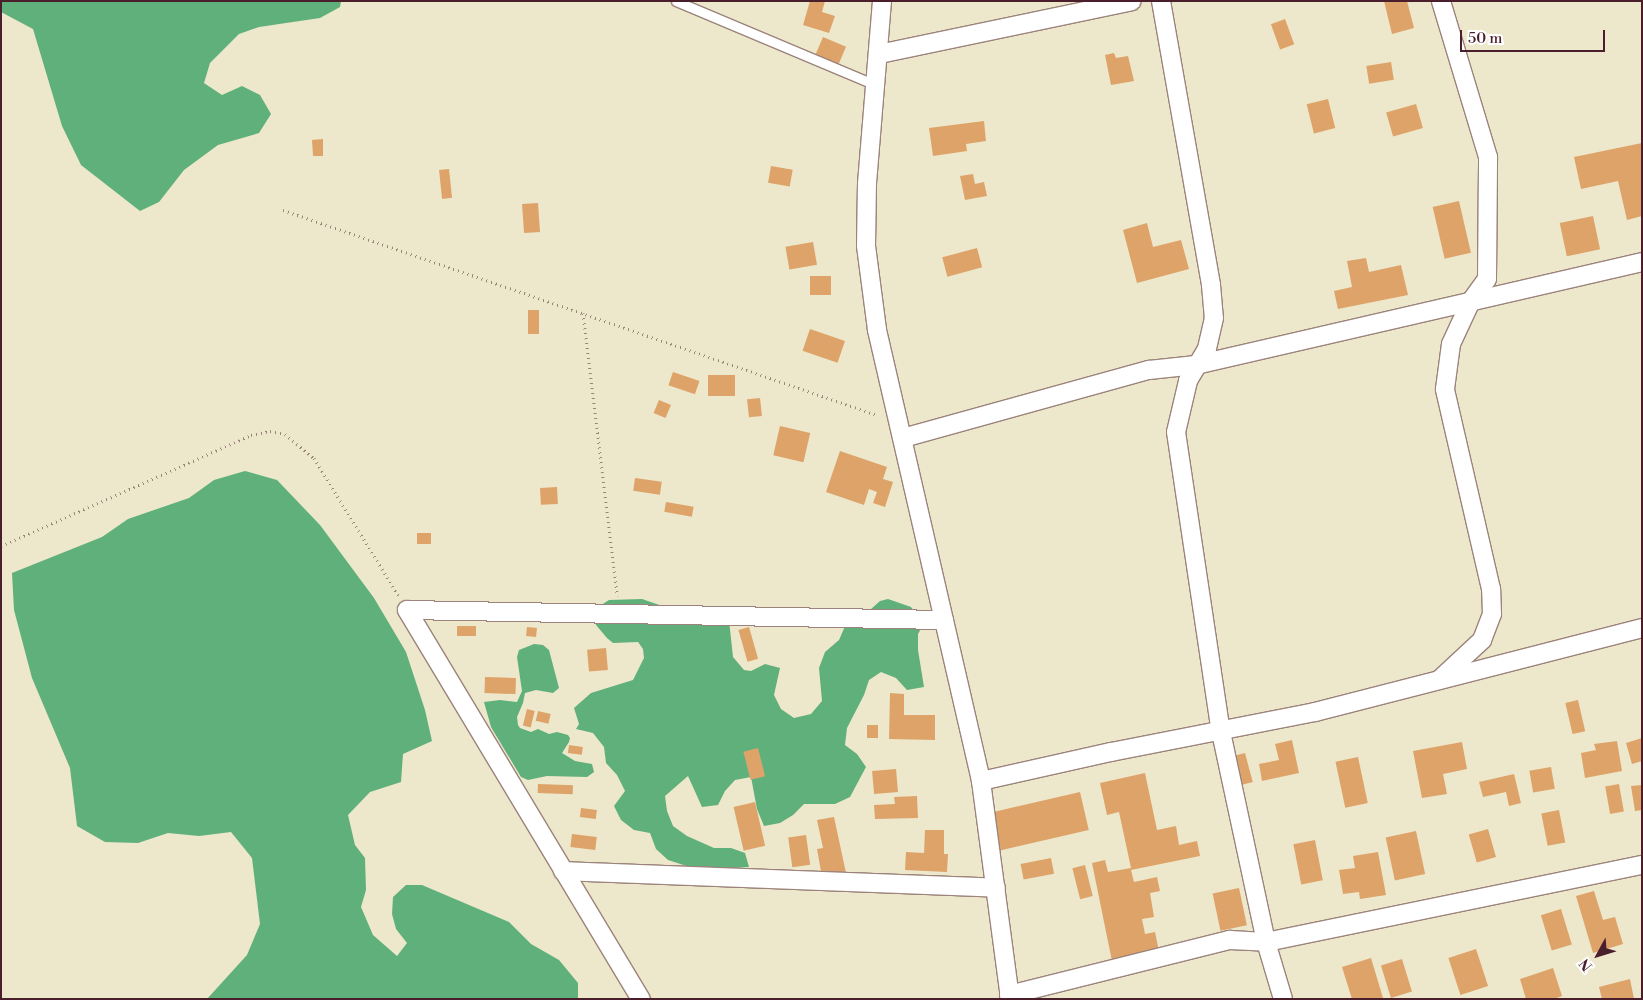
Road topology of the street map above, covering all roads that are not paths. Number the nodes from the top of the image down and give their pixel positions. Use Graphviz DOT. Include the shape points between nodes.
graph roads {
  1 [pos="676,1"];
  2 [pos="882,1"];
  3 [pos="1132,1"];
  4 [pos="1161,1"];
  5 [pos="1441,1"];
  6 [pos="879,54"];
  7 [pos="876,85"];
  8 [pos="1642,262"];
  9 [pos="1471,301"];
  10 [pos="1196,365"];
  11 [pos="901,430"];
  12 [pos="944,620"];
  13 [pos="1642,628"];
  14 [pos="1439,680"];
  15 [pos="1221,732"];
  16 [pos="981,781"];
  17 [pos="1642,865"];
  18 [pos="563,871"];
  19 [pos="996,888"];
  20 [pos="1266,942"];
  21 [pos="1009,997"];
  22 [pos="641,999"];
  23 [pos="1283,999"];
  1 -- 7 [label="lane"];
  2 -- 6 [label="street"];
  3 -- 6 [label="street"];
  4 -- 10 [label="street" via="1211,285 1214,318 1207,349"];
  5 -- 9 [label="street" via="1488,157 1487,279"];
  6 -- 7 [label="street"];
  7 -- 11 [label="street" via="867,183 866,246 877,330"];
  8 -- 9 [label="street"];
  9 -- 10 [label="street"];
  9 -- 14 [label="street" via="1451,344 1445,389 1491,589 1492,614 1482,640"];
  10 -- 11 [label="street" via="1149,370"];
  10 -- 15 [label="street" via="1188,381 1176,432"];
  11 -- 12 [label="street"];
  12 -- 16 [label="street"];
  12 -- 18 [label="street" via="407,610"];
  13 -- 14 [label="street"];
  14 -- 15 [label="street"];
  15 -- 16 [label="street"];
  15 -- 20 [label="street"];
  16 -- 19 [label="street"];
  17 -- 20 [label="street"];
  18 -- 19 [label="street"];
  18 -- 22 [label="street"];
  19 -- 21 [label="street"];
  20 -- 21 [label="street" via="1230,940"];
  20 -- 23 [label="street"];
}
